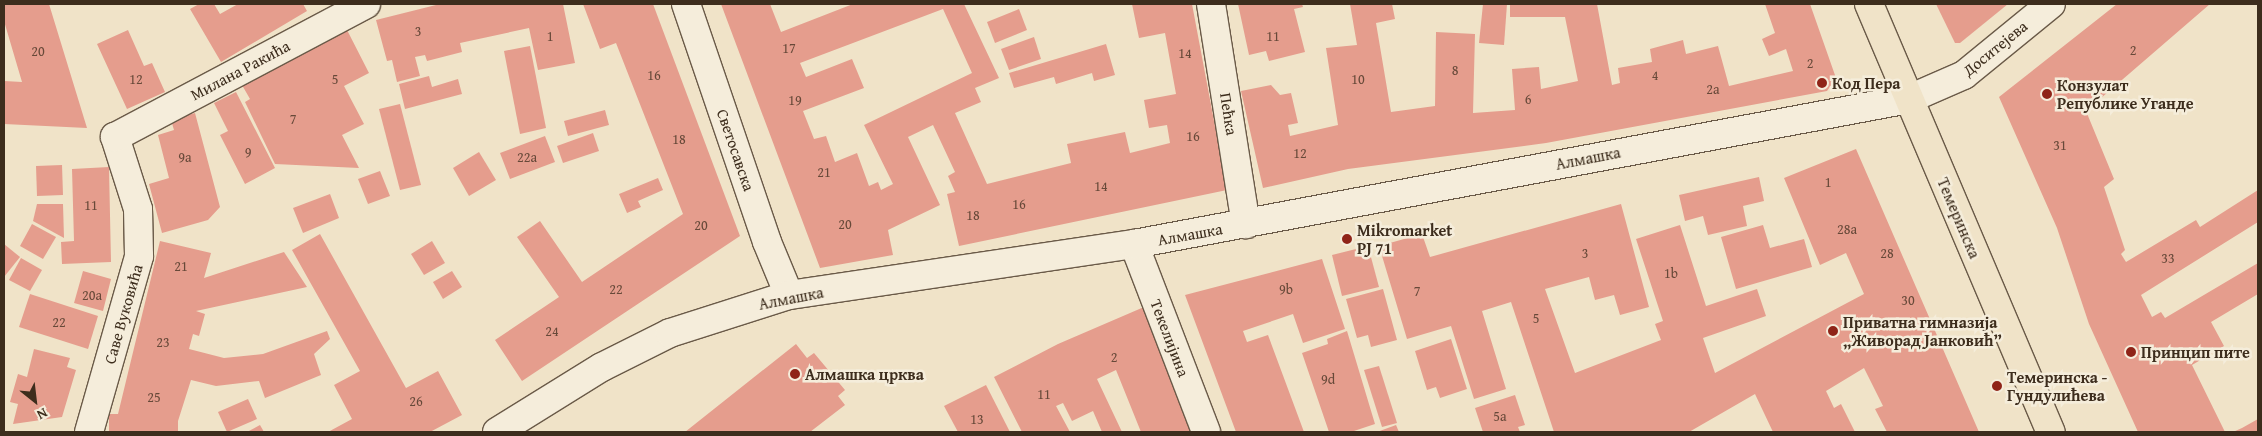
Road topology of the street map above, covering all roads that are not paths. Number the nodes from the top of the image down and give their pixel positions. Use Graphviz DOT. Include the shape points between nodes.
graph roads {
  1 [pos="366,4"];
  2 [pos="686,4"];
  3 [pos="1212,4"];
  4 [pos="1869,4"];
  5 [pos="2051,4"];
  6 [pos="1909,99"];
  7 [pos="115,138"];
  8 [pos="1246,224"];
  9 [pos="1134,244"];
  10 [pos="789,295"];
  11 [pos="532,424"];
  12 [pos="89,432"];
  13 [pos="497,432"];
  14 [pos="1206,432"];
  15 [pos="2051,432"];
  1 -- 7 [label="street, Милана Ракића"];
  2 -- 10 [label="street, Светосавска" via="767,242"];
  3 -- 8 [label="street, Пећка"];
  4 -- 6 [label="main road, Темеринска"];
  5 -- 6 [label="street, Доситејева" via="1964,75"];
  6 -- 8 [label="street, Алмашка"];
  6 -- 15 [label="main road, Темеринска"];
  7 -- 12 [label="street, Саве Вуковића" via="138,209 139,256"];
  8 -- 9 [label="street, Алмашка"];
  9 -- 10 [label="street, Алмашка"];
  9 -- 14 [label="street, Текелијина"];
  10 -- 11 [label="street, Алмашка" via="670,333 602,367"];
  11 -- 13 [label="street, Алмашка"];
}
